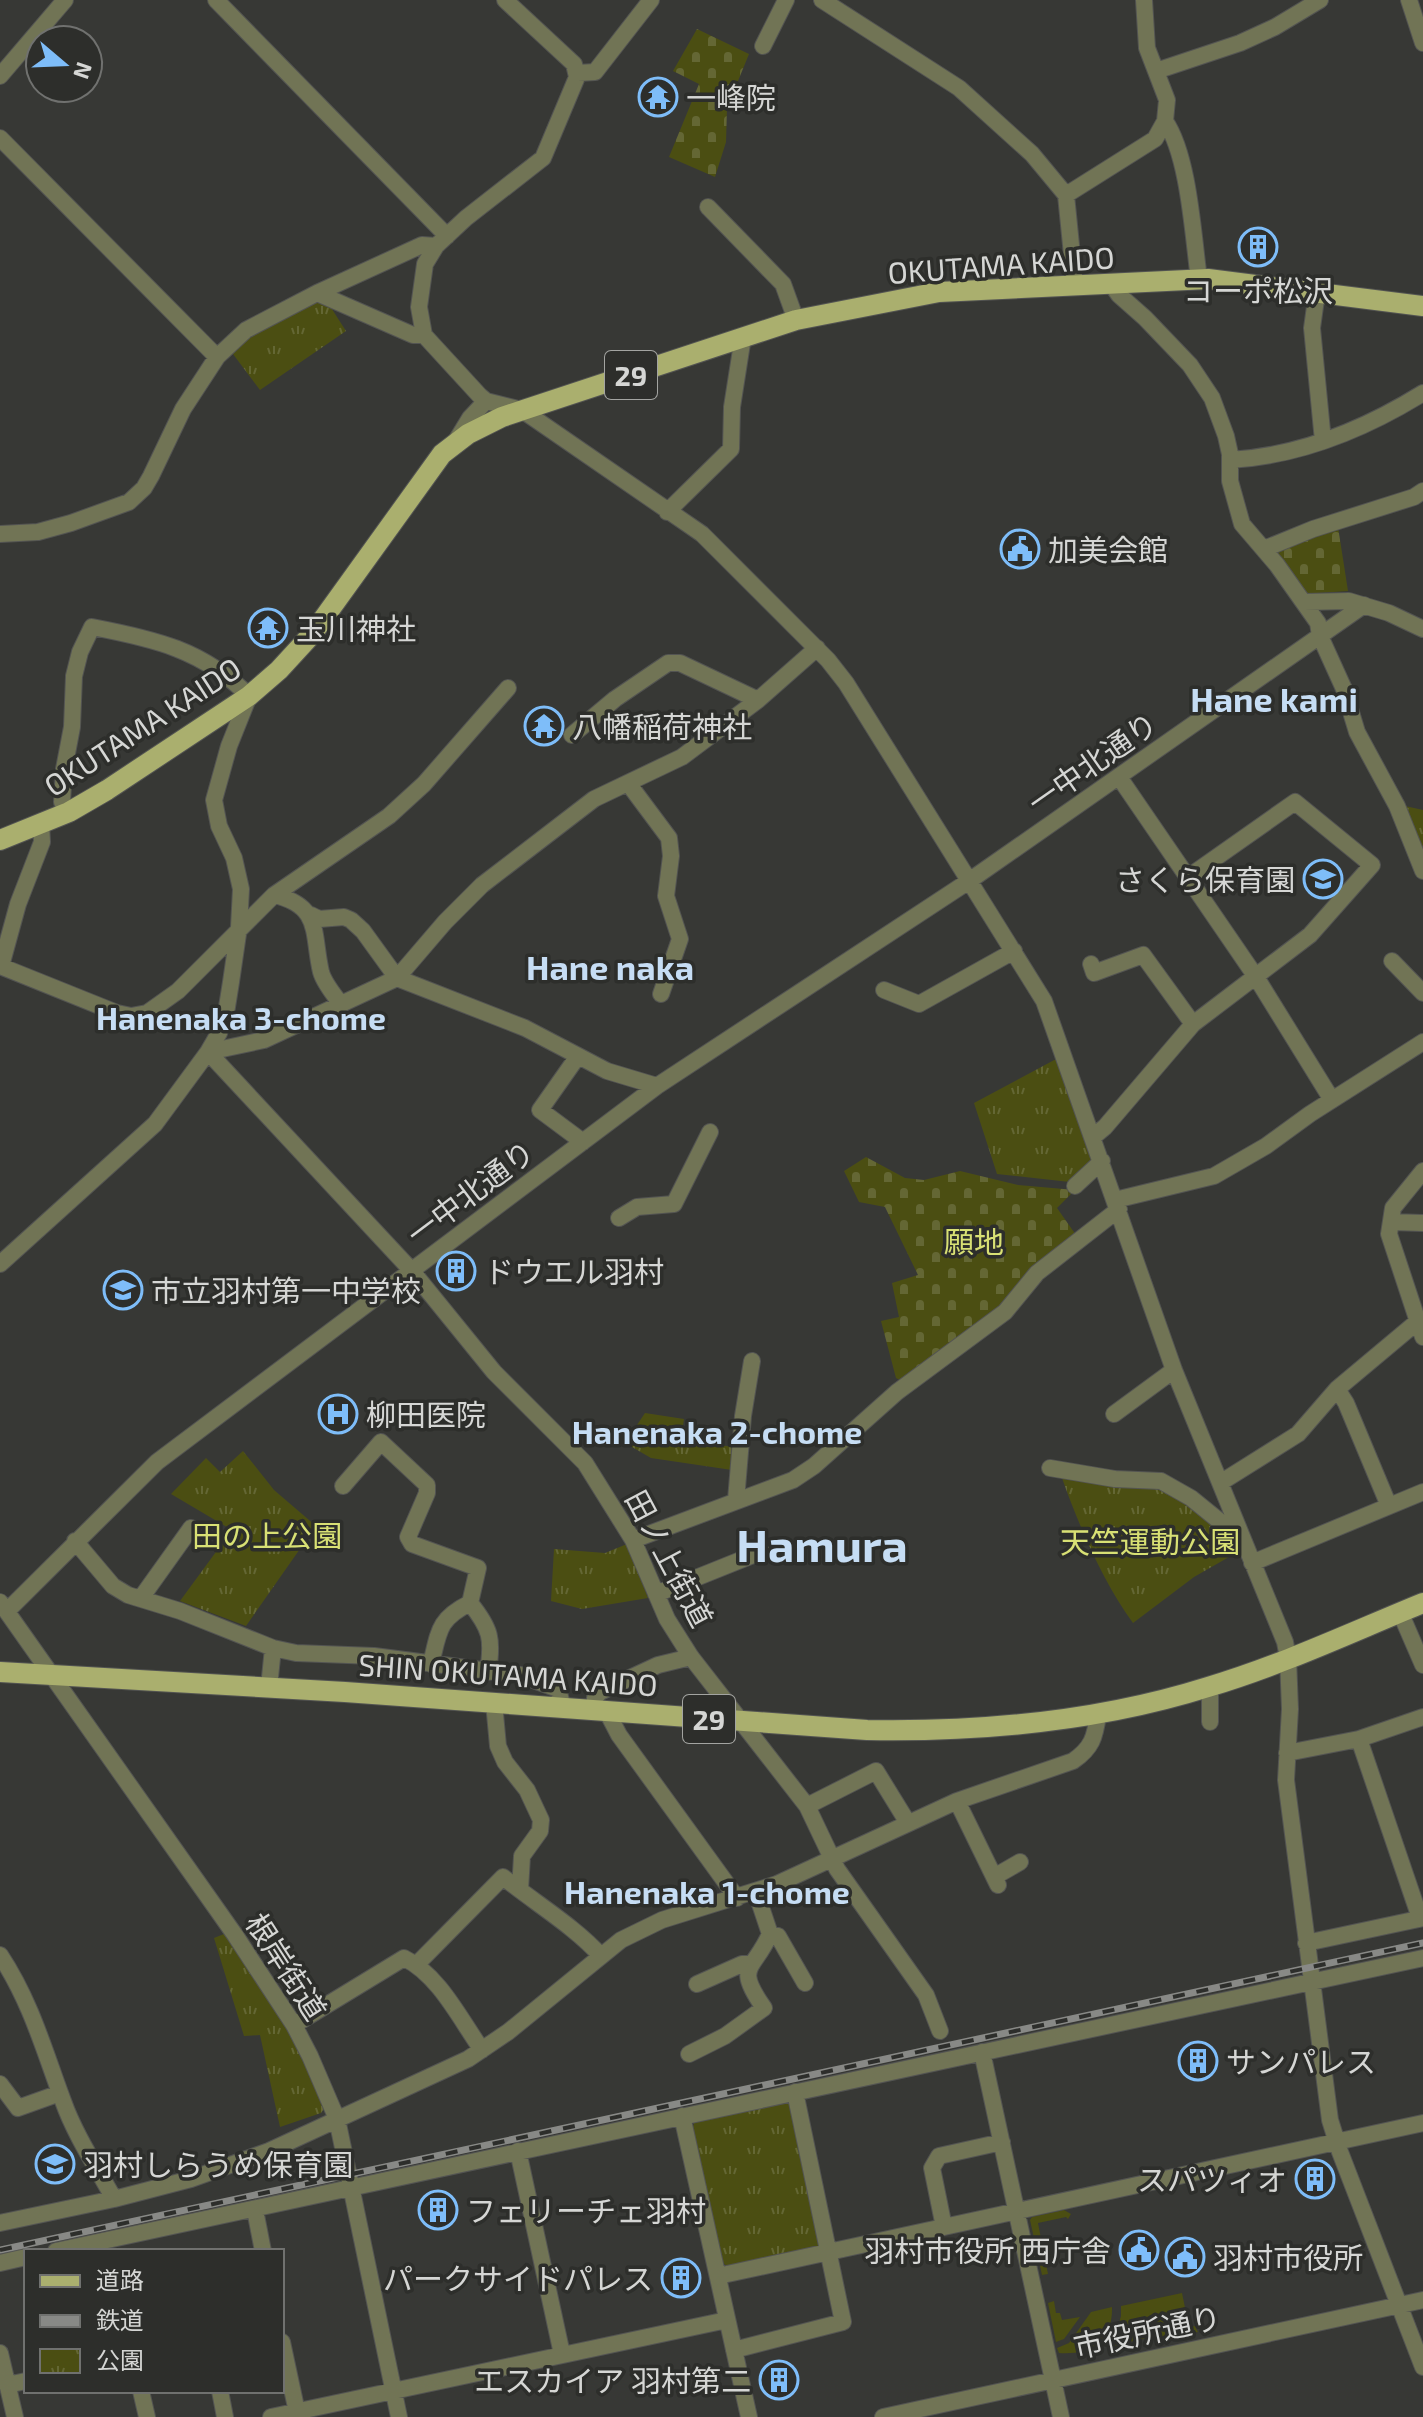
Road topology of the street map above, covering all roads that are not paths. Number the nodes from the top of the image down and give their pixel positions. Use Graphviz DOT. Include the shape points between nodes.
graph roads {
  1 [pos="65,0"];
  2 [pos="216,0"];
  3 [pos="505,0"];
  4 [pos="651,0"];
  5 [pos="786,0"];
  6 [pos="822,0"];
  7 [pos="1144,0"];
  8 [pos="1320,0"];
  9 [pos="1409,0"];
  10 [pos="525,8"];
  11 [pos="1423,43"];
  12 [pos="763,46"];
  13 [pos="1156,71"];
  14 [pos="578,73"];
  15 [pos="0,76"];
  16 [pos="1165,121"];
  17 [pos="0,138"];
  18 [pos="1066,195"];
  19 [pos="708,207"];
  20 [pos="442,241"];
  21 [pos="1199,279"];
  22 [pos="1075,285"];
  23 [pos="1112,285"];
  24 [pos="1317,292"];
  25 [pos="317,293"];
  26 [pos="1423,306"];
  27 [pos="796,320"];
  28 [pos="424,335"];
  29 [pos="743,337"];
  30 [pos="217,357"];
  31 [pos="1423,393"];
  32 [pos="486,401"];
  33 [pos="522,410"];
  34 [pos="1323,441"];
  35 [pos="455,442"];
  36 [pos="1230,460"];
  37 [pos="1423,491"];
  38 [pos="667,512"];
  39 [pos="0,534"];
  40 [pos="1264,549"];
  41 [pos="1304,602"];
  42 [pos="1364,605"];
  43 [pos="1423,629"];
  44 [pos="1320,636"];
  45 [pos="817,648"];
  46 [pos="508,688"];
  47 [pos="249,696"];
  48 [pos="758,700"];
  49 [pos="572,735"];
  50 [pos="1119,777"];
  51 [pos="628,783"];
  52 [pos="69,812"];
  53 [pos="41,824"];
  54 [pos="0,840"];
  55 [pos="1423,871"];
  56 [pos="1187,878"];
  57 [pos="969,881"];
  58 [pos="274,895"];
  59 [pos="311,915"];
  60 [pos="239,927"];
  61 [pos="1014,951"];
  62 [pos="1392,961"];
  63 [pos="1091,964"];
  64 [pos="1,966"];
  65 [pos="1256,977"];
  66 [pos="397,978"];
  67 [pos="884,990"];
  68 [pos="1423,993"];
  69 [pos="661,994"];
  70 [pos="341,1004"];
  71 [pos="1193,1024"];
  72 [pos="1423,1042"];
  73 [pos="208,1052"];
  74 [pos="578,1056"];
  75 [pos="657,1086"];
  76 [pos="1332,1100"];
  77 [pos="710,1132"];
  78 [pos="1093,1137"];
  79 [pos="583,1142"];
  80 [pos="1102,1161"];
  81 [pos="1423,1171"];
  82 [pos="1075,1186"];
  83 [pos="1117,1204"];
  84 [pos="619,1218"];
  85 [pos="1391,1222"];
  86 [pos="1423,1223"];
  87 [pos="0,1264"];
  88 [pos="412,1271"];
  89 [pos="1420,1330"];
  90 [pos="752,1361"];
  91 [pos="1174,1370"];
  92 [pos="1337,1389"];
  93 [pos="1114,1414"];
  94 [pos="1050,1468"];
  95 [pos="1220,1483"];
  96 [pos="343,1486"];
  97 [pos="1423,1492"];
  98 [pos="736,1500"];
  99 [pos="1389,1506"];
  100 [pos="1237,1525"];
  101 [pos="191,1528"];
  102 [pos="633,1540"];
  103 [pos="75,1541"];
  104 [pos="763,1551"];
  105 [pos="1252,1563"];
  106 [pos="656,1594"];
  107 [pos="141,1598"];
  108 [pos="470,1603"];
  109 [pos="1423,1603"];
  110 [pos="3,1606"];
  111 [pos="1400,1612"];
  112 [pos="273,1648"];
  113 [pos="691,1657"];
  114 [pos="1288,1658"];
  115 [pos="431,1664"];
  116 [pos="1423,1665"];
  117 [pos="0,1672"];
  118 [pos="488,1672"];
  119 [pos="51,1673"];
  120 [pos="269,1687"];
  121 [pos="1210,1687"];
  122 [pos="494,1703"];
  123 [pos="563,1708"];
  124 [pos="600,1710"];
  125 [pos="1098,1715"];
  126 [pos="1423,1717"];
  127 [pos="741,1721"];
  128 [pos="1210,1722"];
  129 [pos="1359,1739"];
  130 [pos="1287,1753"];
  131 [pos="957,1801"];
  132 [pos="807,1806"];
  133 [pos="908,1823"];
  134 [pos="833,1858"];
  135 [pos="1020,1862"];
  136 [pos="520,1890"];
  137 [pos="756,1892"];
  138 [pos="737,1898"];
  139 [pos="1421,1918"];
  140 [pos="770,1934"];
  141 [pos="1306,1943"];
  142 [pos="0,1955"];
  143 [pos="601,1956"];
  144 [pos="1423,1958"];
  145 [pos="417,1964"];
  146 [pos="751,1964"];
  147 [pos="1312,1982"];
  148 [pos="805,1983"];
  149 [pos="697,1984"];
  150 [pos="294,2025"];
  151 [pos="940,2031"];
  152 [pos="482,2050"];
  153 [pos="982,2052"];
  154 [pos="689,2054"];
  155 [pos="0,2084"];
  156 [pos="795,2092"];
  157 [pos="60,2093"];
  158 [pos="682,2116"];
  159 [pos="337,2119"];
  160 [pos="1421,2120"];
  161 [pos="1002,2142"];
  162 [pos="1336,2142"];
  163 [pos="518,2151"];
  164 [pos="350,2188"];
  165 [pos="114,2199"];
  166 [pos="255,2210"];
  167 [pos="1017,2211"];
  168 [pos="0,2223"];
  169 [pos="944,2227"];
  170 [pos="111,2245"];
  171 [pos="74,2249"];
  172 [pos="263,2249"];
  173 [pos="830,2252"];
  174 [pos="24,2257"];
  175 [pos="0,2263"];
  176 [pos="718,2276"];
  177 [pos="1423,2300"];
  178 [pos="1399,2305"];
  179 [pos="727,2320"];
  180 [pos="734,2350"];
  181 [pos="284,2351"];
  182 [pos="0,2353"];
  183 [pos="562,2354"];
  184 [pos="1423,2367"];
  185 [pos="1053,2380"];
  186 [pos="24,2381"];
  187 [pos="7,2385"];
  188 [pos="394,2392"];
  189 [pos="141,2393"];
  190 [pos="220,2393"];
  191 [pos="297,2412"];
  192 [pos="15,2417"];
  193 [pos="147,2417"];
  194 [pos="225,2417"];
  195 [pos="271,2417"];
  196 [pos="399,2417"];
  197 [pos="749,2417"];
  198 [pos="883,2417"];
  199 [pos="1061,2417"];
  1 -- 15 [label="street"];
  2 -- 20 [label="street"];
  3 -- 10 [label="street"];
  4 -- 14 [label="street" via="595,72"];
  5 -- 12 [label="street"];
  6 -- 18 [label="street" via="959,88 1032,154"];
  7 -- 13 [label="street" via="1147,48"];
  8 -- 13 [label="street" via="1240,43"];
  9 -- 11 [label="street"];
  10 -- 14 [label="street"];
  13 -- 16 [label="street" via="1167,100"];
  14 -- 20 [label="street" via="543,158"];
  16 -- 18 [label="street" via="1155,139"];
  16 -- 21 [label="street" via="1185,180"];
  17 -- 30 [label="street"];
  18 -- 22 [label="street"];
  19 -- 27 [label="street" via="783,284"];
  20 -- 25 [label="street"];
  20 -- 28 [label="street" via="425,264 420,287"];
  21 -- 23 [label="main road, OKUTAMA KAIDO / 29"];
  21 -- 24 [label="main road, OKUTAMA KAIDO / 29"];
  22 -- 23 [label="main road, OKUTAMA KAIDO / 29"];
  22 -- 27 [label="main road, OKUTAMA KAIDO / 29" via="939,292"];
  23 -- 36 [label="street" via="1207,388 1224,426"];
  24 -- 26 [label="main road, OKUTAMA KAIDO / 29"];
  24 -- 34 [label="street" via="1312,328"];
  25 -- 28 [label="street" via="413,335"];
  25 -- 30 [label="street" via="246,330"];
  27 -- 29 [label="main road, OKUTAMA KAIDO / 29"];
  28 -- 32 [label="street"];
  29 -- 33 [label="main road, OKUTAMA KAIDO / 29"];
  29 -- 38 [label="street" via="731,449"];
  30 -- 39 [label="street" via="183,409 144,488 129,502 38,532"];
  31 -- 34 [label="street" via="1369,424"];
  32 -- 33 [label="street"];
  32 -- 35 [label="street"];
  33 -- 35 [label="main road, OKUTAMA KAIDO / 29"];
  33 -- 38 [label="street"];
  34 -- 36 [label="street"];
  35 -- 47 [label="main road, OKUTAMA KAIDO / 29" via="431,466 313,633"];
  36 -- 40 [label="street" via="1242,524"];
  37 -- 40 [label="street"];
  38 -- 45 [label="street" via="721,551"];
  40 -- 41 [label="street"];
  41 -- 42 [label="street"];
  41 -- 44 [label="street"];
  42 -- 43 [label="street"];
  42 -- 44 [label="street, 一中北通り"];
  44 -- 50 [label="street, 一中北通り"];
  44 -- 55 [label="street" via="1357,732 1397,806"];
  45 -- 48 [label="street"];
  45 -- 57 [label="street" via="846,683"];
  46 -- 58 [label="street" via="389,816"];
  47 -- 52 [label="main road, OKUTAMA KAIDO / 29"];
  47 -- 52 [label="street" via="194,655 92,627 74,676 62,802"];
  47 -- 60 [label="street" via="214,800 238,872"];
  48 -- 49 [label="street" via="680,663 668,663"];
  48 -- 51 [label="street" via="682,757"];
  50 -- 56 [label="street"];
  50 -- 57 [label="street, 一中北通り"];
  51 -- 66 [label="street" via="594,799 482,885"];
  51 -- 69 [label="street" via="669,838 666,896 680,939"];
  52 -- 53 [label="main road, OKUTAMA KAIDO / 29"];
  53 -- 54 [label="main road, OKUTAMA KAIDO / 29"];
  53 -- 64 [label="street" via="42,842"];
  56 -- 65 [label="street"];
  56 -- 65 [label="street" via="1295,802 1372,865 1310,935"];
  57 -- 61 [label="street"];
  57 -- 75 [label="street, 一中北通り"];
  58 -- 59 [label="street"];
  58 -- 60 [label="street"];
  59 -- 66 [label="street" via="351,920"];
  59 -- 70 [label="street" via="321,975"];
  60 -- 64 [label="street" via="178,991 155,1009 131,1016"];
  60 -- 73 [label="street" via="226,1013"];
  61 -- 67 [label="street" via="919,1004"];
  61 -- 78 [label="street" via="1044,1001"];
  62 -- 68 [label="street"];
  63 -- 71 [label="street" via="1094,973 1143,955"];
  65 -- 71 [label="street"];
  65 -- 76 [label="street"];
  66 -- 70 [label="street"];
  66 -- 74 [label="street" via="525,1028"];
  70 -- 73 [label="street" via="264,1040"];
  71 -- 78 [label="street"];
  72 -- 76 [label="street"];
  73 -- 87 [label="street" via="155,1124"];
  73 -- 88 [label="street, 田ノ上街道"];
  74 -- 75 [label="street"];
  74 -- 79 [label="street" via="540,1110"];
  75 -- 79 [label="street, 一中北通り"];
  76 -- 83 [label="street" via="1214,1176"];
  77 -- 84 [label="street" via="674,1204 637,1207"];
  78 -- 80 [label="street"];
  79 -- 88 [label="street, 一中北通り"];
  80 -- 82 [label="street"];
  80 -- 83 [label="street"];
  81 -- 85 [label="street" via="1393,1208"];
  83 -- 91 [label="street"];
  83 -- 98 [label="street" via="1037,1273 1005,1312 897,1392 814,1466 793,1480"];
  85 -- 86 [label="street"];
  85 -- 89 [label="street" via="1389,1234"];
  88 -- 102 [label="street, 田ノ上街道" via="494,1372 585,1463"];
  88 -- 103 [label="street, 一中北通り" via="157,1462"];
  89 -- 92 [label="street"];
  90 -- 98 [label="street"];
  91 -- 93 [label="street"];
  91 -- 95 [label="street"];
  92 -- 95 [label="street" via="1298,1434"];
  92 -- 99 [label="street"];
  94 -- 100 [label="street" via="1161,1481 1223,1524"];
  95 -- 100 [label="street"];
  96 -- 108 [label="street" via="381,1442 427,1485 408,1537 412,1544 478,1568"];
  97 -- 99 [label="street"];
  98 -- 102 [label="street"];
  99 -- 105 [label="street"];
  100 -- 105 [label="street"];
  101 -- 107 [label="street"];
  102 -- 106 [label="street, 田ノ上街道"];
  103 -- 107 [label="street" via="113,1586"];
  103 -- 110 [label="street, 一中北通り"];
  104 -- 106 [label="street"];
  105 -- 114 [label="street"];
  106 -- 113 [label="street, 田ノ上街道"];
  107 -- 112 [label="street"];
  108 -- 115 [label="street" via="451,1613 439,1631"];
  108 -- 118 [label="street" via="487,1624 492,1646"];
  109 -- 111 [label="main road, SHIN OKUTAMA KAIDO / 29"];
  110 -- 119 [label="street, 根岸街道"];
  111 -- 114 [label="main road, SHIN OKUTAMA KAIDO / 29"];
  111 -- 116 [label="street"];
  112 -- 115 [label="street"];
  112 -- 120 [label="street"];
  113 -- 124 [label="street" via="658,1665 600,1692 595,1698"];
  113 -- 127 [label="street, 田ノ上街道"];
  114 -- 121 [label="main road, SHIN OKUTAMA KAIDO / 29"];
  114 -- 130 [label="street"];
  115 -- 118 [label="street"];
  117 -- 119 [label="main road, SHIN OKUTAMA KAIDO / 29"];
  118 -- 123 [label="street" via="520,1675 558,1689"];
  119 -- 120 [label="main road, SHIN OKUTAMA KAIDO / 29"];
  119 -- 150 [label="street, 根岸街道"];
  120 -- 122 [label="main road, SHIN OKUTAMA KAIDO / 29"];
  121 -- 125 [label="main road, SHIN OKUTAMA KAIDO / 29"];
  121 -- 128 [label="street"];
  122 -- 123 [label="main road, SHIN OKUTAMA KAIDO / 29"];
  122 -- 136 [label="street" via="498,1746 541,1820 540,1831 522,1856"];
  123 -- 124 [label="main road, SHIN OKUTAMA KAIDO / 29"];
  124 -- 127 [label="main road, SHIN OKUTAMA KAIDO / 29"];
  124 -- 138 [label="street"];
  125 -- 127 [label="main road, SHIN OKUTAMA KAIDO / 29" via="931,1731"];
  125 -- 131 [label="street" via="1092,1743 1073,1761"];
  126 -- 129 [label="street"];
  127 -- 132 [label="street, 田ノ上街道"];
  129 -- 130 [label="street"];
  129 -- 139 [label="street"];
  130 -- 141 [label="street" via="1289,1814"];
  131 -- 133 [label="street"];
  131 -- 135 [label="street" via="996,1881"];
  132 -- 133 [label="street" via="876,1771"];
  132 -- 134 [label="street, 田ノ上街道"];
  133 -- 134 [label="street"];
  134 -- 137 [label="street"];
  134 -- 151 [label="street, 田ノ上街道" via="926,1995"];
  136 -- 143 [label="street"];
  136 -- 145 [label="street" via="503,1877"];
  137 -- 138 [label="street"];
  137 -- 140 [label="street"];
  138 -- 143 [label="street" via="662,1920"];
  139 -- 141 [label="street"];
  140 -- 146 [label="street"];
  140 -- 148 [label="street" via="778,1936"];
  141 -- 147 [label="street"];
  142 -- 157 [label="street" via="25,1997"];
  143 -- 152 [label="street"];
  144 -- 147 [label="street"];
  145 -- 150 [label="street" via="404,1958"];
  145 -- 152 [label="street"];
  146 -- 149 [label="street"];
  146 -- 154 [label="street" via="749,1987 764,2008"];
  147 -- 153 [label="street"];
  147 -- 162 [label="street"];
  150 -- 159 [label="street, 根岸街道"];
  152 -- 159 [label="street"];
  153 -- 156 [label="street"];
  153 -- 161 [label="street"];
  155 -- 157 [label="street" via="18,2108"];
  156 -- 158 [label="street"];
  156 -- 173 [label="street"];
  157 -- 165 [label="street"];
  158 -- 163 [label="street"];
  158 -- 176 [label="street"];
  159 -- 164 [label="street, 根岸街道"];
  159 -- 165 [label="street" via="232,2165"];
  160 -- 162 [label="street"];
  161 -- 167 [label="street"];
  161 -- 169 [label="street" via="939,2156 932,2168"];
  162 -- 167 [label="street"];
  162 -- 178 [label="street"];
  163 -- 164 [label="street"];
  163 -- 183 [label="street"];
  164 -- 166 [label="street"];
  164 -- 188 [label="street, 根岸街道"];
  165 -- 168 [label="street"];
  166 -- 170 [label="street"];
  166 -- 172 [label="street"];
  167 -- 169 [label="street"];
  167 -- 185 [label="street"];
  169 -- 173 [label="street"];
  170 -- 171 [label="street"];
  173 -- 176 [label="street"];
  173 -- 180 [label="street" via="843,2322"];
  174 -- 175 [label="street"];
  176 -- 179 [label="street"];
  177 -- 178 [label="street, 市役所通り"];
  178 -- 184 [label="street"];
  178 -- 185 [label="street, 市役所通り"];
  179 -- 180 [label="street"];
  179 -- 183 [label="street"];
  180 -- 197 [label="street"];
  181 -- 191 [label="street"];
  182 -- 187 [label="street"];
  183 -- 188 [label="street"];
  185 -- 198 [label="street, 市役所通り"];
  185 -- 199 [label="street"];
  186 -- 187 [label="street"];
  187 -- 192 [label="street"];
  188 -- 191 [label="street"];
  188 -- 196 [label="street, 根岸街道"];
  189 -- 193 [label="street"];
  190 -- 194 [label="street"];
  191 -- 195 [label="street"];
}
